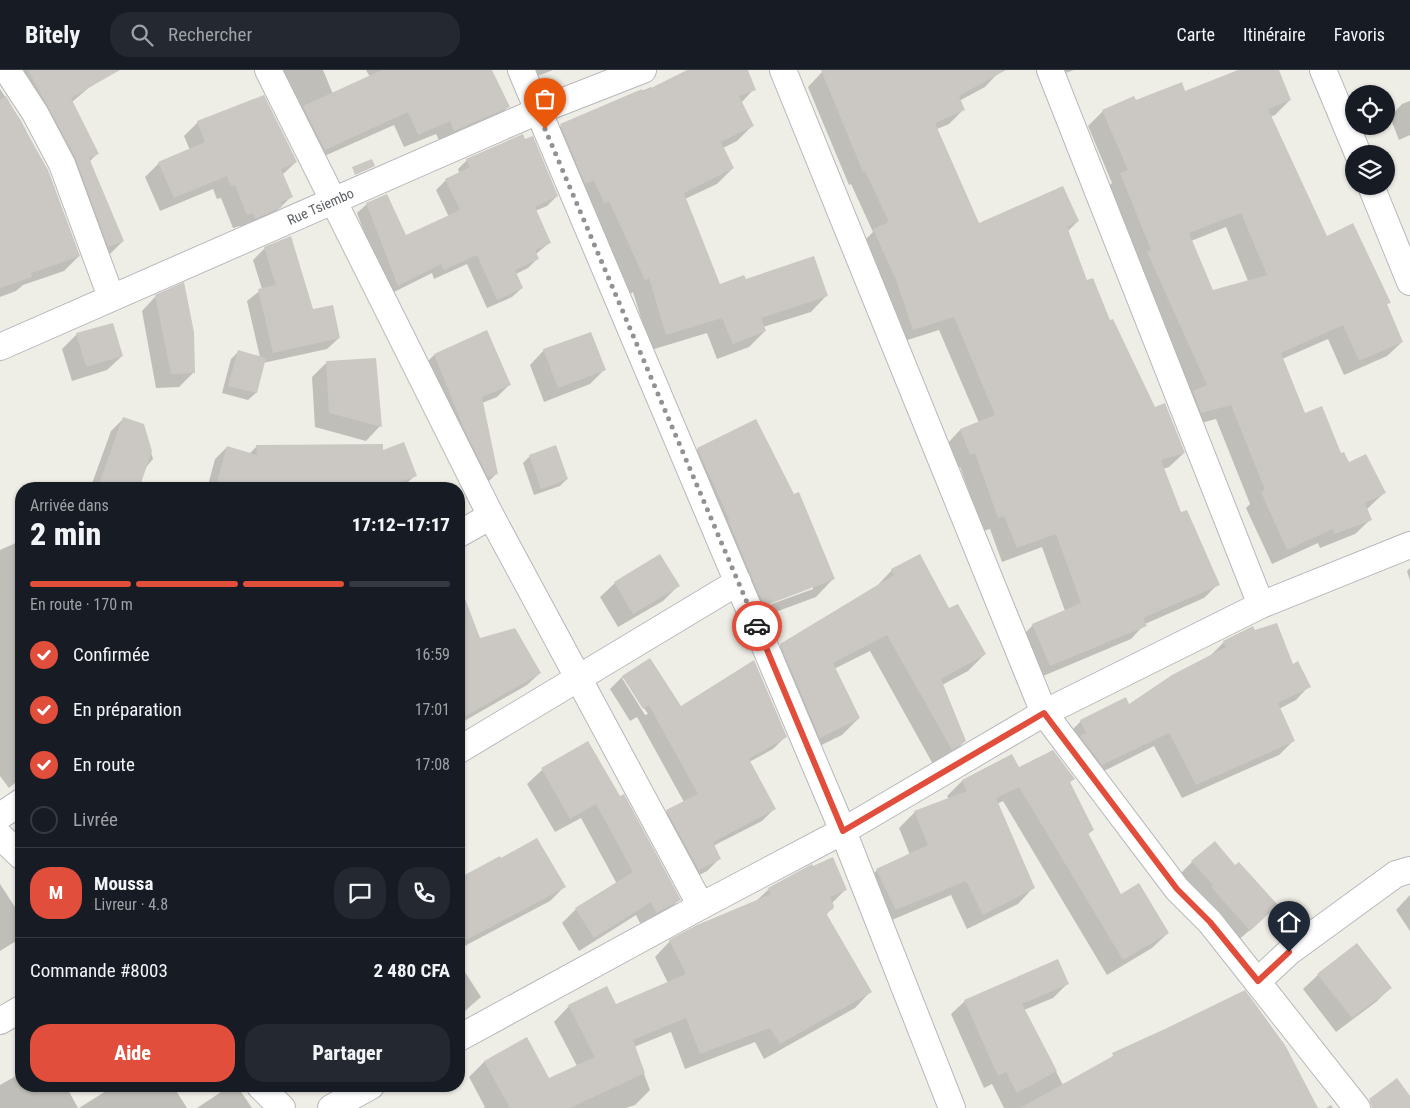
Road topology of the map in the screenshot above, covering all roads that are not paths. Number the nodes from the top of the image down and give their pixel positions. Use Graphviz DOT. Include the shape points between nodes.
graph roads {
  1 [pos="8,70"];
  2 [pos="268,70"];
  3 [pos="521,70"];
  4 [pos="643,70"];
  5 [pos="783,70"];
  6 [pos="1050,70"];
  7 [pos="1323,70"];
  8 [pos="538,111"];
  9 [pos="1354,145"];
  10 [pos="1375,195"];
  11 [pos="332,203"];
  12 [pos="1410,282"];
  13 [pos="111,298"];
  14 [pos="0,347"];
  15 [pos="491,516"];
  16 [pos="465,531"];
  17 [pos="1410,545"];
  18 [pos="738,582"];
  19 [pos="1261,605"];
  20 [pos="577,679"];
  21 [pos="1044,713"];
  22 [pos="465,746"];
  23 [pos="15,806"];
  24 [pos="0,816"];
  25 [pos="843,831"];
  26 [pos="0,836"];
  27 [pos="15,850"];
  28 [pos="1410,870"];
  29 [pos="701,906"];
  30 [pos="1258,981"];
  31 [pos="15,1012"];
  32 [pos="0,1021"];
  33 [pos="465,1035"];
  34 [pos="266,1092"];
  35 [pos="360,1092"];
  36 [pos="282,1108"];
  37 [pos="331,1108"];
  38 [pos="952,1108"];
  39 [pos="1357,1108"];
  1 -- 13 [label="street" via="62,164"];
  2 -- 11 [label="street"];
  3 -- 8 [label="street"];
  4 -- 8 [label="street, Rue Tsiembo"];
  5 -- 21 [label="street"];
  6 -- 19 [label="street"];
  7 -- 9 [label="street"];
  8 -- 11 [label="street, Rue Tsiembo"];
  8 -- 18 [label="street"];
  10 -- 12 [label="street"];
  11 -- 13 [label="street, Rue Tsiembo"];
  11 -- 15 [label="street"];
  13 -- 14 [label="street, Rue Tsiembo"];
  15 -- 16 [label="street"];
  15 -- 20 [label="street"];
  17 -- 19 [label="street"];
  18 -- 20 [label="street"];
  18 -- 25 [label="street"];
  19 -- 21 [label="street"];
  20 -- 22 [label="street"];
  20 -- 29 [label="street"];
  21 -- 25 [label="street"];
  21 -- 30 [label="street" via="1177,889 1210,922"];
  23 -- 24 [label="street"];
  25 -- 29 [label="street"];
  25 -- 38 [label="street"];
  26 -- 27 [label="street"];
  28 -- 30 [label="street" via="1396,874 1296,946"];
  29 -- 33 [label="street"];
  30 -- 39 [label="street"];
  31 -- 32 [label="street"];
  34 -- 36 [label="street"];
  35 -- 37 [label="street"];
}
